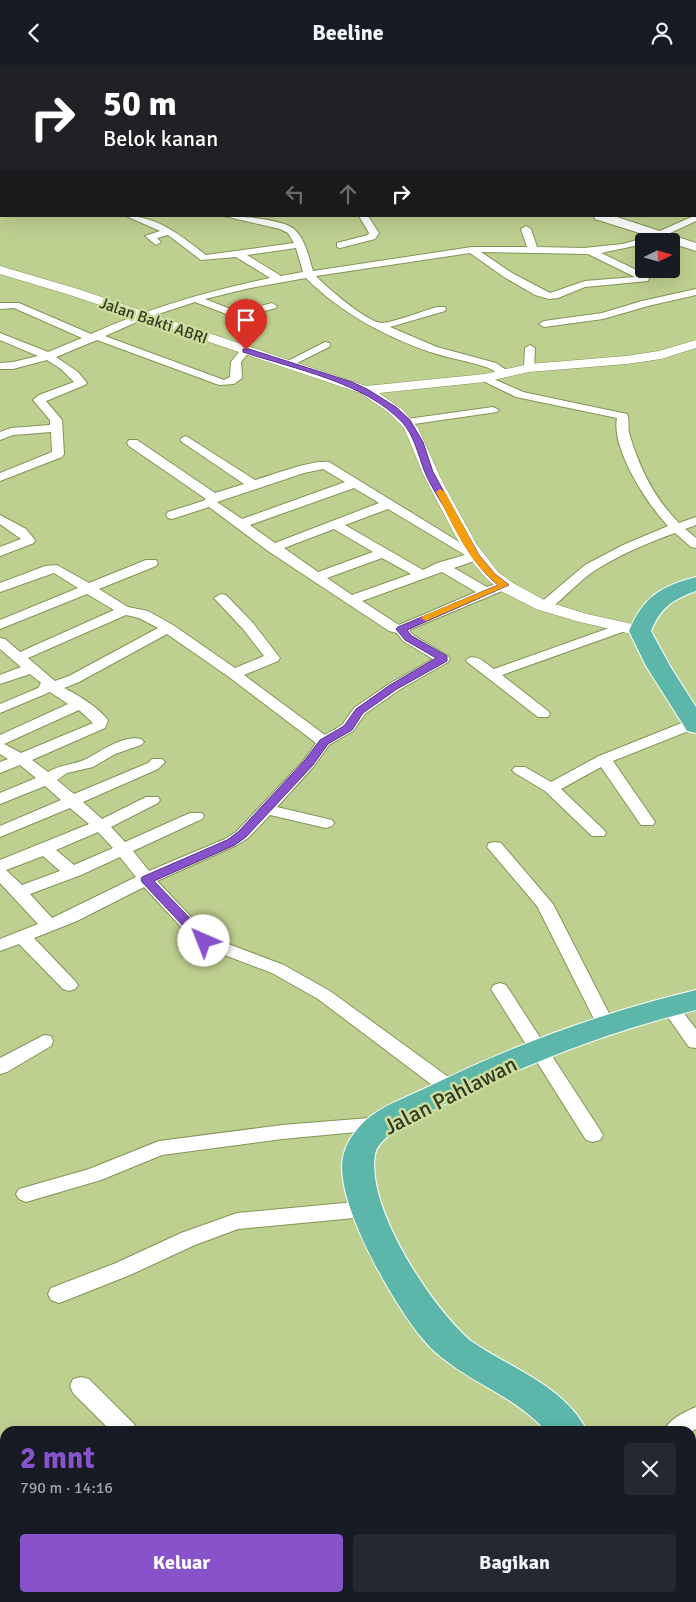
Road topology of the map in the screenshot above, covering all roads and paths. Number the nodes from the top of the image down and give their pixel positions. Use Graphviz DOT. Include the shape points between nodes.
graph roads {
  1 [pos="133,217"];
  2 [pos="233,217"];
  3 [pos="364,217"];
  4 [pos="603,217"];
  5 [pos="696,218"];
  6 [pos="526,229"];
  7 [pos="171,232"];
  8 [pos="654,233"];
  9 [pos="664,233"];
  10 [pos="156,242"];
  11 [pos="680,242"];
  12 [pos="300,245"];
  13 [pos="340,245"];
  14 [pos="635,245"];
  15 [pos="696,247"];
  16 [pos="472,250"];
  17 [pos="533,251"];
  18 [pos="588,251"];
  19 [pos="237,253"];
  20 [pos="0,270"];
  21 [pos="309,275"];
  22 [pos="280,280"];
  23 [pos="696,292"];
  24 [pos="196,299"];
  25 [pos="0,306"];
  26 [pos="272,306"];
  27 [pos="441,309"];
  28 [pos="144,316"];
  29 [pos="544,324"];
  30 [pos="379,327"];
  31 [pos="0,336"];
  32 [pos="93,337"];
  33 [pos="325,345"];
  34 [pos="696,345"];
  35 [pos="530,348"];
  36 [pos="246,350"];
  37 [pos="47,357"];
  38 [pos="287,364"];
  39 [pos="0,366"];
  40 [pos="529,368"];
  41 [pos="506,374"];
  42 [pos="485,378"];
  43 [pos="365,390"];
  44 [pos="493,410"];
  45 [pos="407,422"];
  46 [pos="56,428"];
  47 [pos="0,436"];
  48 [pos="186,440"];
  49 [pos="133,443"];
  50 [pos="0,477"];
  51 [pos="355,483"];
  52 [pos="254,485"];
  53 [pos="211,501"];
  54 [pos="389,504"];
  55 [pos="172,515"];
  56 [pos="1,520"];
  57 [pos="696,521"];
  58 [pos="240,524"];
  59 [pos="335,525"];
  60 [pos="675,527"];
  61 [pos="696,545"];
  62 [pos="273,548"];
  63 [pos="0,552"];
  64 [pos="383,553"];
  65 [pos="475,556"];
  66 [pos="151,563"];
  67 [pos="442,566"];
  68 [pos="420,574"];
  69 [pos="316,577"];
  70 [pos="696,584"];
  71 [pos="504,585"];
  72 [pos="0,588"];
  73 [pos="87,589"];
  74 [pos="485,592"];
  75 [pos="221,598"];
  76 [pos="350,600"];
  77 [pos="545,606"];
  78 [pos="124,611"];
  79 [pos="0,625"];
  80 [pos="168,628"];
  81 [pos="401,629"];
  82 [pos="631,629"];
  83 [pos="7,650"];
  84 [pos="473,661"];
  85 [pos="32,668"];
  86 [pos="234,674"];
  87 [pos="492,674"];
  88 [pos="0,680"];
  89 [pos="48,686"];
  90 [pos="75,702"];
  91 [pos="0,709"];
  92 [pos="543,713"];
  93 [pos="695,725"];
  94 [pos="0,741"];
  95 [pos="136,741"];
  96 [pos="324,742"];
  97 [pos="0,748"];
  98 [pos="22,759"];
  99 [pos="604,759"];
  100 [pos="157,761"];
  101 [pos="0,769"];
  102 [pos="520,769"];
  103 [pos="46,778"];
  104 [pos="551,788"];
  105 [pos="0,799"];
  106 [pos="152,800"];
  107 [pos="74,802"];
  108 [pos="265,809"];
  109 [pos="196,816"];
  110 [pos="647,822"];
  111 [pos="326,823"];
  112 [pos="101,826"];
  113 [pos="0,832"];
  114 [pos="598,833"];
  115 [pos="495,847"];
  116 [pos="45,849"];
  117 [pos="124,850"];
  118 [pos="0,866"];
  119 [pos="75,871"];
  120 [pos="0,873"];
  121 [pos="146,879"];
  122 [pos="19,892"];
  123 [pos="49,926"];
  124 [pos="22,936"];
  125 [pos="0,945"];
  126 [pos="69,985"];
  127 [pos="500,989"];
  128 [pos="683,1003"];
  129 [pos="606,1025"];
  130 [pos="44,1041"];
  131 [pos="696,1041"];
  132 [pos="539,1051"];
  133 [pos="0,1067"];
  134 [pos="451,1089"];
  135 [pos="382,1124"];
  136 [pos="593,1135"];
  137 [pos="26,1194"];
  138 [pos="365,1209"];
  139 [pos="59,1294"];
  140 [pos="81,1386"];
  141 [pos="696,1417"];
  142 [pos="121,1426"];
  143 [pos="563,1426"];
  144 [pos="682,1426"];
  1 -- 7 [label="street"];
  2 -- 12 [label="street" via="283,227 292,231"];
  3 -- 13 [label="street" via="373,228 372,237"];
  4 -- 8 [label="main road"];
  5 -- 9 [label="street"];
  6 -- 17 [label="street"];
  7 -- 10 [label="street" via="150,236"];
  7 -- 19 [label="street" via="204,258"];
  11 -- 15 [label="main road"];
  12 -- 19 [label="street"];
  12 -- 21 [label="street"];
  14 -- 18 [label="street"];
  16 -- 17 [label="street"];
  16 -- 18 [label="street" via="508,275 548,296 585,283 644,279"];
  16 -- 21 [label="street"];
  17 -- 18 [label="street"];
  19 -- 22 [label="street"];
  20 -- 28 [label="street, Jalan Bakti ABRI"];
  21 -- 22 [label="street"];
  21 -- 30 [label="street" via="344,307"];
  22 -- 24 [label="street"];
  23 -- 29 [label="street" via="603,316"];
  24 -- 26 [label="street" via="237,315"];
  24 -- 28 [label="street"];
  25 -- 32 [label="street" via="15,305"];
  27 -- 30 [label="street"];
  28 -- 32 [label="street"];
  28 -- 36 [label="street, Jalan Bakti ABRI"];
  30 -- 41 [label="street" via="433,349 492,365"];
  31 -- 37 [label="street"];
  32 -- 36 [label="street" via="223,383 236,378 236,362"];
  32 -- 37 [label="street"];
  33 -- 38 [label="street"];
  34 -- 40 [label="street" via="626,361"];
  35 -- 40 [label="street"];
  36 -- 38 [label="street, Jalan Bakti ABRI"];
  37 -- 39 [label="street"];
  37 -- 46 [label="street" via="81,383 40,399 55,418"];
  38 -- 43 [label="street, Jalan Bakti ABRI"];
  40 -- 41 [label="street"];
  41 -- 42 [label="street"];
  42 -- 43 [label="street"];
  42 -- 60 [label="street" via="520,395 623,416 620,425 648,497"];
  43 -- 45 [label="street, Jalan Bakti ABRI"];
  44 -- 45 [label="street"];
  45 -- 65 [label="street, Jalan Bakti ABRI" via="419,442 429,472"];
  46 -- 47 [label="street"];
  46 -- 50 [label="street" via="58,454"];
  48 -- 52 [label="street"];
  49 -- 53 [label="street"];
  51 -- 52 [label="street" via="325,465"];
  51 -- 54 [label="street"];
  51 -- 58 [label="street"];
  52 -- 53 [label="street"];
  53 -- 55 [label="street"];
  53 -- 58 [label="street"];
  54 -- 59 [label="street"];
  54 -- 65 [label="street"];
  56 -- 63 [label="street" via="30,540"];
  57 -- 60 [label="street"];
  58 -- 62 [label="street"];
  59 -- 62 [label="street"];
  59 -- 64 [label="street"];
  60 -- 61 [label="street"];
  60 -- 77 [label="street" via="588,569"];
  62 -- 69 [label="street"];
  64 -- 68 [label="street"];
  64 -- 69 [label="street"];
  65 -- 67 [label="street"];
  65 -- 71 [label="street, Jalan Bakti ABRI"];
  66 -- 73 [label="street"];
  67 -- 68 [label="street"];
  67 -- 74 [label="street"];
  68 -- 76 [label="street"];
  69 -- 76 [label="street"];
  70 -- 82 [label="highway" via="660,598"];
  71 -- 74 [label="street"];
  71 -- 77 [label="street, Jalan Bakti ABRI"];
  72 -- 73 [label="street" via="53,568"];
  73 -- 78 [label="street"];
  73 -- 79 [label="street"];
  74 -- 81 [label="street"];
  75 -- 86 [label="street" via="274,658"];
  76 -- 81 [label="street" via="394,628"];
  77 -- 82 [label="street, Jalan Bakti ABRI"];
  78 -- 80 [label="street" via="143,614"];
  78 -- 83 [label="street"];
  80 -- 86 [label="street"];
  80 -- 89 [label="street" via="74,679"];
  81 -- 96 [label="street" via="408,638 443,659 359,711 348,728"];
  82 -- 87 [label="street"];
  82 -- 93 [label="highway"];
  83 -- 85 [label="street"];
  84 -- 87 [label="street"];
  85 -- 88 [label="street"];
  85 -- 89 [label="street" via="48,682"];
  86 -- 96 [label="street"];
  87 -- 92 [label="street"];
  89 -- 90 [label="street"];
  89 -- 91 [label="street"];
  90 -- 94 [label="street" via="72,709"];
  90 -- 98 [label="street" via="92,711 101,720 100,725"];
  93 -- 99 [label="street"];
  95 -- 103 [label="street" via="88,764 62,770"];
  96 -- 108 [label="street" via="309,763"];
  97 -- 98 [label="street"];
  98 -- 101 [label="street"];
  98 -- 103 [label="street"];
  99 -- 104 [label="street"];
  99 -- 110 [label="street"];
  100 -- 107 [label="street" via="153,766"];
  102 -- 104 [label="street"];
  103 -- 105 [label="street"];
  103 -- 107 [label="street"];
  104 -- 114 [label="street"];
  106 -- 112 [label="street"];
  107 -- 112 [label="street"];
  107 -- 113 [label="street"];
  108 -- 111 [label="street"];
  108 -- 121 [label="street" via="242,835 231,842"];
  109 -- 117 [label="street"];
  112 -- 116 [label="street"];
  112 -- 117 [label="street"];
  115 -- 129 [label="street" via="544,904"];
  116 -- 118 [label="street"];
  116 -- 119 [label="street" via="70,871"];
  117 -- 119 [label="street"];
  117 -- 121 [label="street"];
  119 -- 122 [label="street"];
  120 -- 122 [label="street"];
  121 -- 123 [label="street"];
  121 -- 134 [label="street" via="204,941 278,969 324,995"];
  122 -- 123 [label="street"];
  123 -- 124 [label="street"];
  124 -- 125 [label="street"];
  124 -- 126 [label="street"];
  127 -- 132 [label="street"];
  128 -- 129 [label="highway, Jalan Pahlawan"];
  128 -- 131 [label="street"];
  129 -- 132 [label="highway, Jalan Pahlawan"];
  130 -- 133 [label="street"];
  132 -- 134 [label="highway, Jalan Pahlawan"];
  132 -- 136 [label="street"];
  134 -- 135 [label="highway, Jalan Pahlawan"];
  135 -- 137 [label="street" via="159,1147 100,1172"];
  135 -- 138 [label="highway, Jalan Pahlawan" via="366,1141 358,1159"];
  138 -- 139 [label="street" via="237,1221"];
  138 -- 143 [label="highway, Jalan Pahlawan" via="420,1308 435,1328 461,1353 543,1405"];
  140 -- 142 [label="street"];
  141 -- 144 [label="street"];
}
